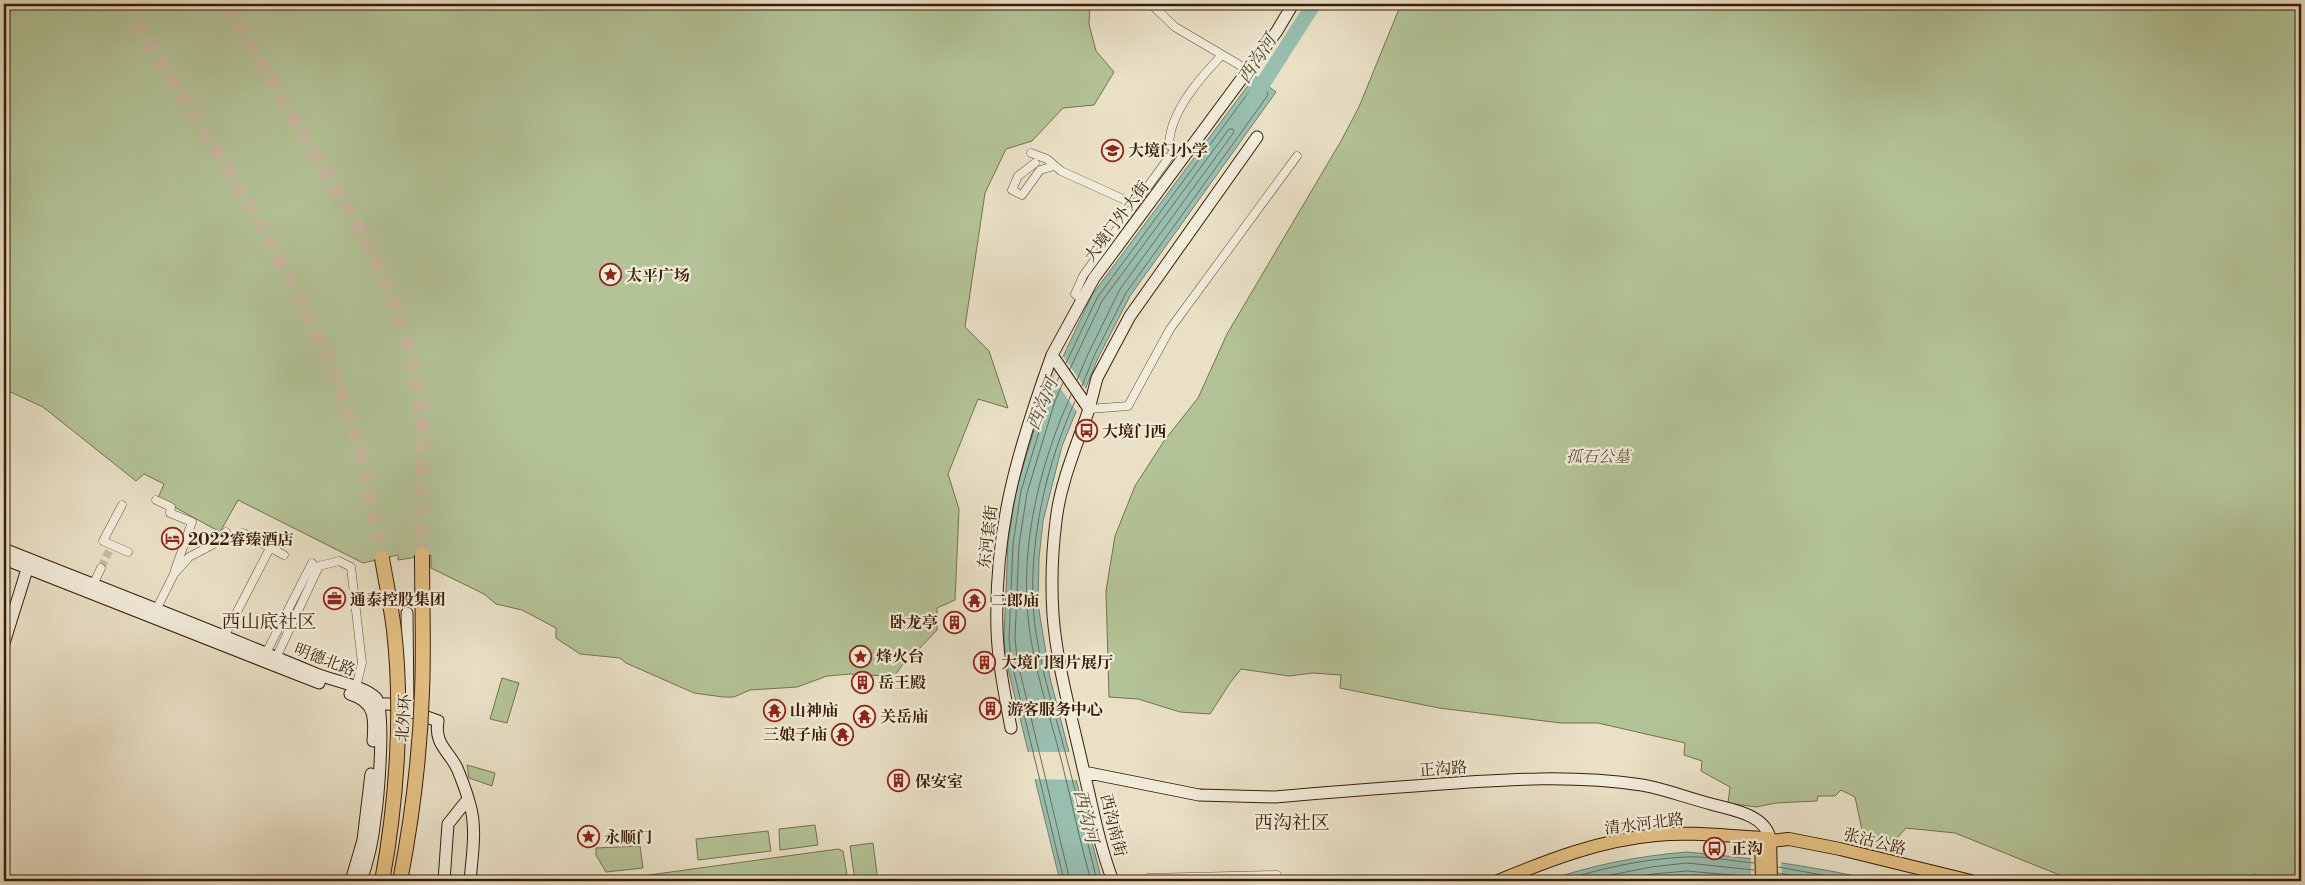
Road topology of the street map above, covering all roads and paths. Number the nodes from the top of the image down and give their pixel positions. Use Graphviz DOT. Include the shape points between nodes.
graph roads {
  1 [pos="1151,4"];
  2 [pos="1293,4"];
  3 [pos="1221,56"];
  4 [pos="1248,70"];
  5 [pos="1257,137"];
  6 [pos="1180,153"];
  7 [pos="1031,154"];
  8 [pos="1297,156"];
  9 [pos="1035,163"];
  10 [pos="1054,166"];
  11 [pos="1134,204"];
  12 [pos="1081,299"];
  13 [pos="1052,356"];
  14 [pos="1086,404"];
  15 [pos="156,500"];
  16 [pos="122,504"];
  17 [pos="226,532"];
  18 [pos="244,533"];
  19 [pos="4,548"];
  20 [pos="270,548"];
  21 [pos="128,552"];
  22 [pos="284,555"];
  23 [pos="422,555"];
  24 [pos="382,558"];
  25 [pos="4,559"];
  26 [pos="312,563"];
  27 [pos="29,564"];
  28 [pos="101,568"];
  29 [pos="174,574"];
  30 [pos="92,588"];
  31 [pos="155,612"];
  32 [pos="407,613"];
  33 [pos="223,640"];
  34 [pos="4,643"];
  35 [pos="269,659"];
  36 [pos="355,692"];
  37 [pos="374,704"];
  38 [pos="408,710"];
  39 [pos="1011,728"];
  40 [pos="1085,776"];
  41 [pos="468,799"];
  42 [pos="1767,841"];
  43 [pos="1766,859"];
  44 [pos="1277,875"];
  45 [pos="351,881"];
  46 [pos="361,881"];
  47 [pos="382,881"];
  48 [pos="400,881"];
  49 [pos="444,881"];
  50 [pos="470,881"];
  51 [pos="1113,881"];
  52 [pos="1148,881"];
  53 [pos="1498,881"];
  54 [pos="1513,881"];
  55 [pos="1762,881"];
  56 [pos="1771,881"];
  57 [pos="1971,881"];
  1 -- 3 [label="street" via="1175,28"];
  2 -- 4 [label="street, 大境门外大街"];
  3 -- 4 [label="street"];
  3 -- 6 [label="street" via="1183,104 1170,134 1169,145"];
  4 -- 6 [label="street, 大境门外大街"];
  5 -- 14 [label="street" via="1130,316"];
  6 -- 11 [label="street"];
  6 -- 12 [label="street, 大境门外大街"];
  7 -- 10 [label="street" via="1047,159"];
  8 -- 14 [label="street" via="1170,330 1128,406"];
  9 -- 10 [label="street" via="1018,176 1012,190 1022,195 1040,170"];
  10 -- 11 [label="street"];
  11 -- 12 [label="street" via="1083,276 1075,292"];
  12 -- 13 [label="street, 大境门外大街"];
  13 -- 14 [label="street"];
  13 -- 39 [label="street, 东河套街" via="1012,480 1001,540 997,630"];
  14 -- 40 [label="street" via="1056,519 1052,567 1053,616 1060,665"];
  15 -- 29 [label="street" via="171,507 170,513 192,522"];
  16 -- 21 [label="street" via="103,541 110,548"];
  17 -- 29 [label="street" via="212,545 189,557"];
  18 -- 20 [label="street"];
  19 -- 27 [label="street, 明德北路"];
  20 -- 22 [label="street"];
  20 -- 33 [label="street"];
  23 -- 48 [label="highway, 北外环, bridge" via="422,693 417,768"];
  24 -- 47 [label="highway, 北外环, bridge" via="394,630 397,691 393,808"];
  25 -- 27 [label="street, 明德北路"];
  26 -- 35 [label="street"];
  27 -- 30 [label="street, 明德北路"];
  27 -- 34 [label="street"];
  28 -- 30 [label="street"];
  29 -- 31 [label="street"];
  30 -- 31 [label="street, 明德北路"];
  31 -- 33 [label="street, 明德北路"];
  32 -- 38 [label="street"];
  33 -- 35 [label="street, 明德北路"];
  35 -- 36 [label="street, 明德北路"];
  35 -- 36 [label="street" via="319,566 339,561 352,567 362,663"];
  36 -- 37 [label="street, 明德北路"];
  37 -- 38 [label="street, 明德北路" via="390,704"];
  37 -- 45 [label="street" via="368,814 359,860"];
  37 -- 46 [label="street" via="382,717 375,818"];
  38 -- 41 [label="street, 明德北路" via="438,721 436,733 446,754 457,767"];
  40 -- 42 [label="street, 正沟路" via="1199,794 1252,797 1504,780 1619,782 1741,813 1758,820 1768,832"];
  40 -- 51 [label="street, 西沟南街"];
  41 -- 49 [label="street" via="448,824"];
  41 -- 50 [label="street" via="474,825"];
  42 -- 43 [label="main road"];
  42 -- 53 [label="main road, 清水河北路" via="1701,834 1620,839 1545,861"];
  42 -- 54 [label="main road, 清水河北路" via="1658,840 1622,845 1547,866"];
  42 -- 57 [label="main road, 张沽公路" via="1789,839"];
  43 -- 55 [label="main road"];
  43 -- 56 [label="main road"];
  44 -- 52 [label="street" via="1152,877"];
}
